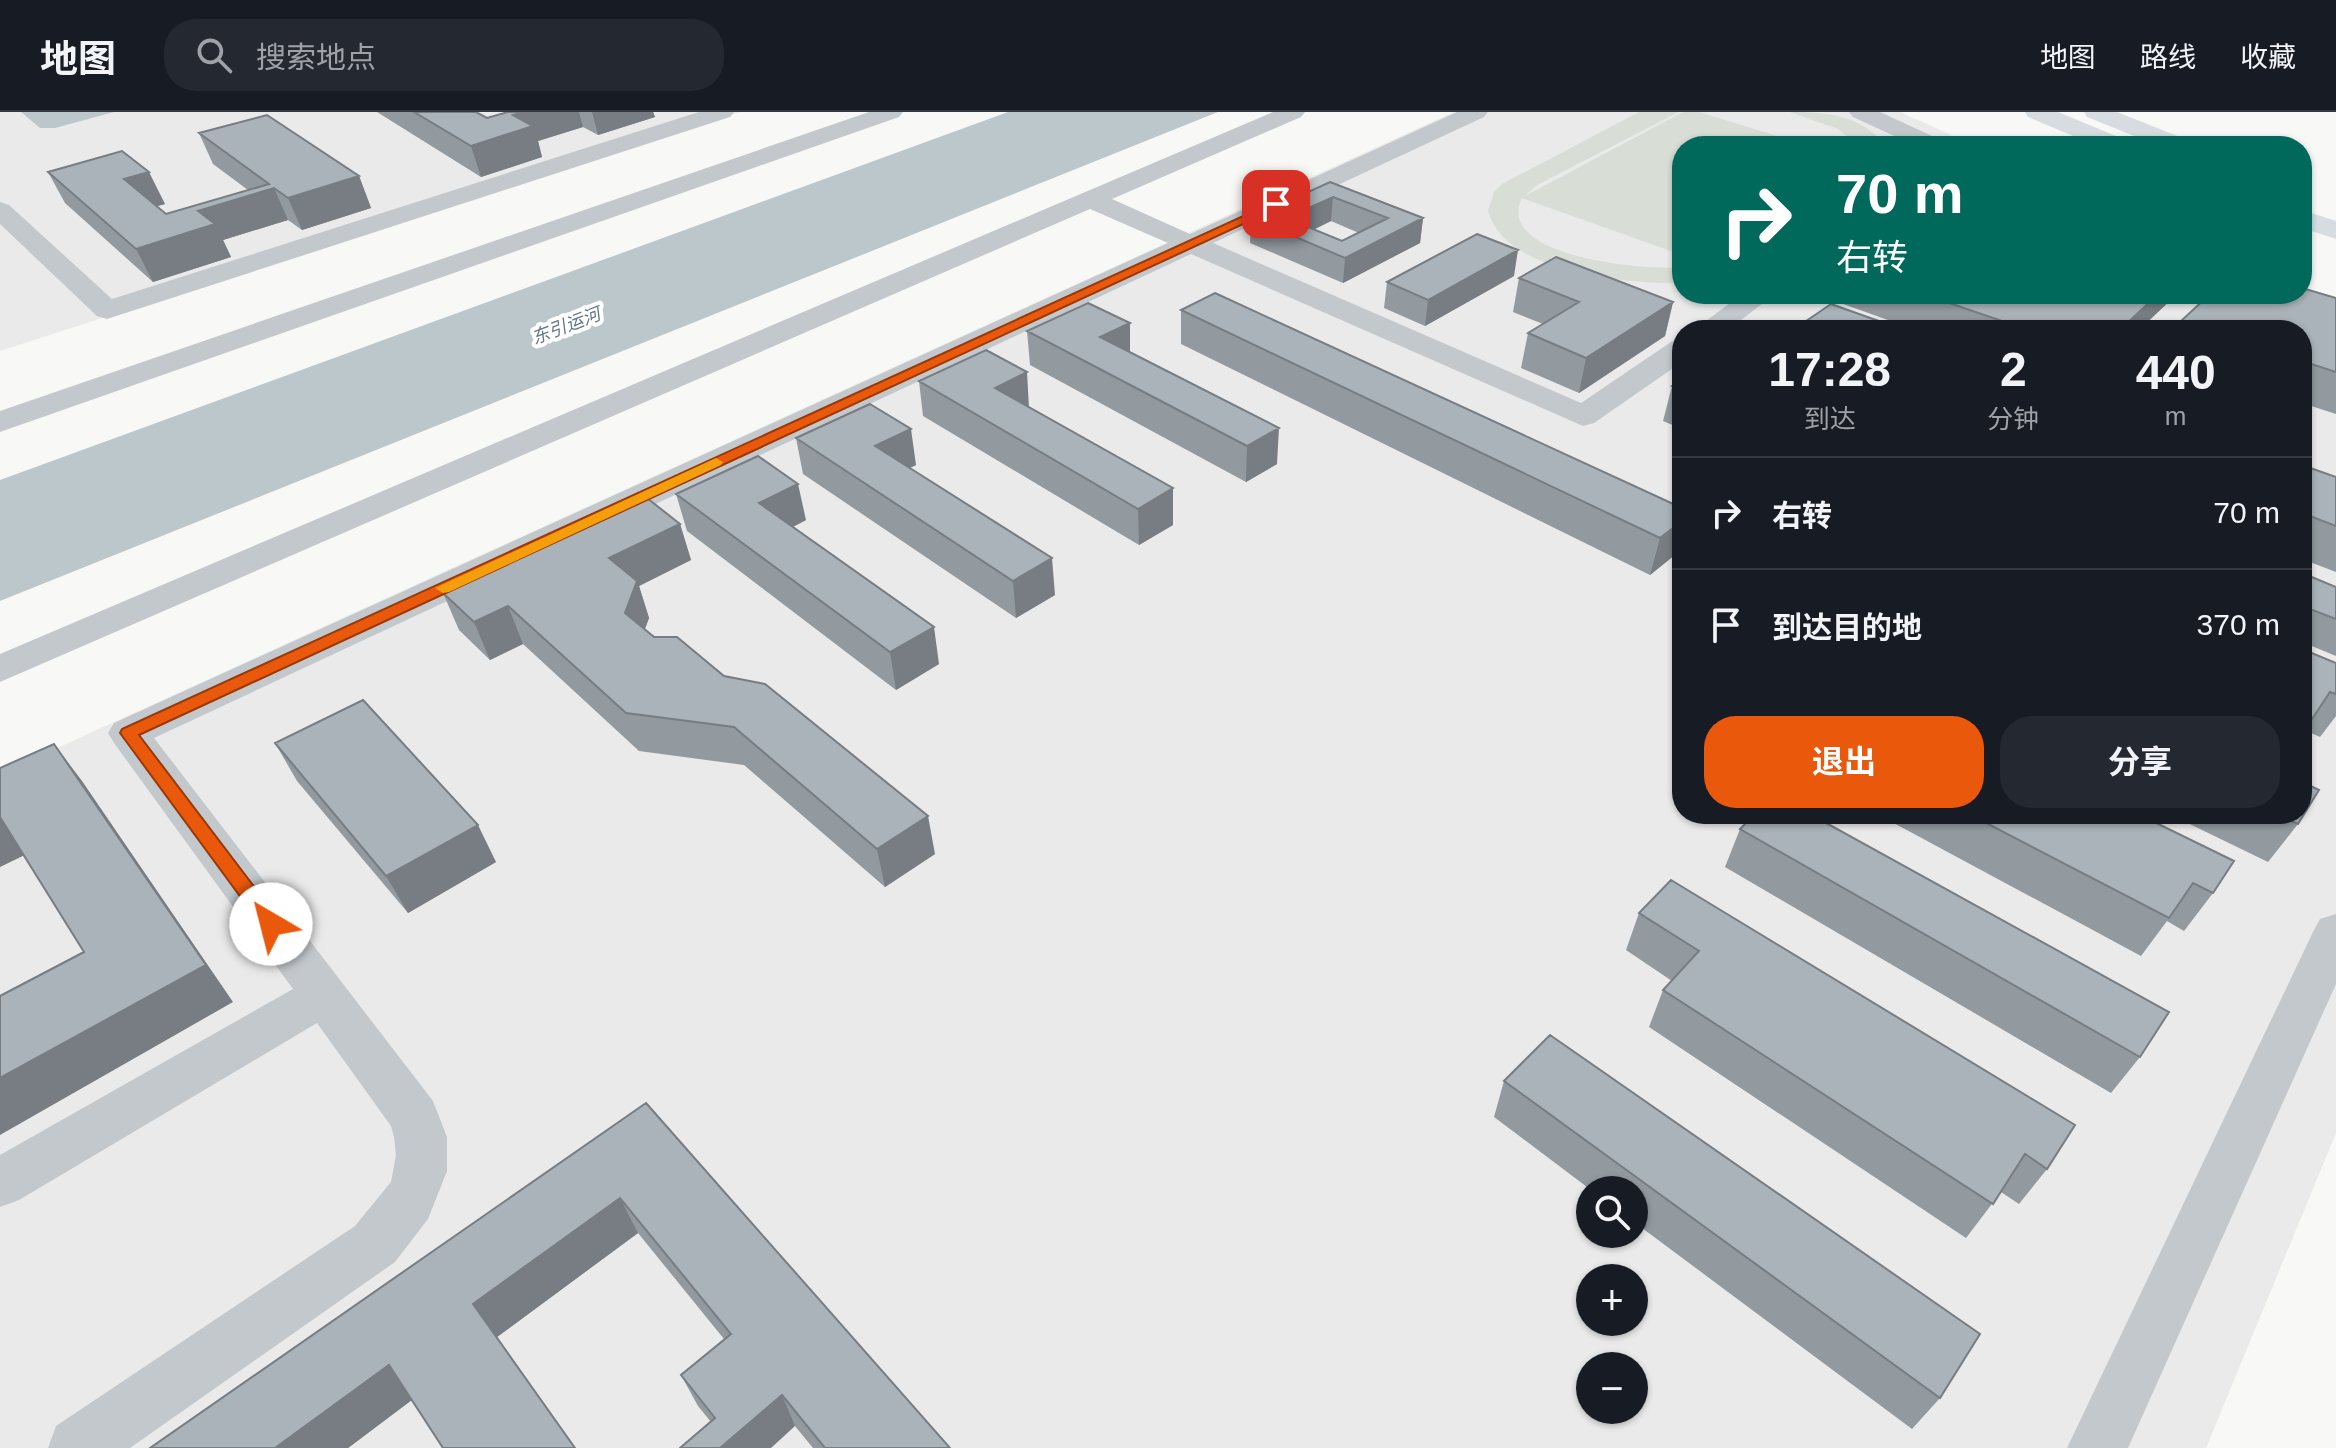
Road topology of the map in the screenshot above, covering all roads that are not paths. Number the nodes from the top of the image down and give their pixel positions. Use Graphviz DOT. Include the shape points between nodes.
graph roads {
  1 [pos="891,112"];
  2 [pos="1293,112"];
  3 [pos="1476,112"];
  4 [pos="1861,112"];
  5 [pos="2037,112"];
  6 [pos="2096,112"];
  7 [pos="730,124"];
  8 [pos="1913,136"];
  9 [pos="2095,136"];
  10 [pos="2156,136"];
  11 [pos="779,151"];
  12 [pos="2312,196"];
  13 [pos="1089,199"];
  14 [pos="2336,205"];
  15 [pos="0,210"];
  16 [pos="2312,222"];
  17 [pos="2336,231"];
  18 [pos="1190,244"];
  19 [pos="1747,304"];
  20 [pos="1723,320"];
  21 [pos="1672,355"];
  22 [pos="0,422"];
  23 [pos="0,669"];
  24 [pos="2336,932"];
  25 [pos="324,995"];
  26 [pos="0,1183"];
  27 [pos="78,1448"];
  28 [pos="2097,1448"];
  1 -- 11 [label="lane"];
  2 -- 13 [label="lane"];
  3 -- 18 [label="lane"];
  4 -- 8 [label="lane"];
  5 -- 9 [label="highway"];
  6 -- 10 [label="highway"];
  7 -- 11 [label="lane"];
  7 -- 15 [label="lane" via="107,310"];
  11 -- 22 [label="lane"];
  12 -- 14 [label="highway"];
  13 -- 18 [label="lane"];
  13 -- 23 [label="lane"];
  16 -- 17 [label="highway"];
  18 -- 21 [label="lane" via="1583,416"];
  18 -- 25 [label="lane" via="128,733"];
  19 -- 20 [label="lane"];
  24 -- 28 [label="lane"];
  25 -- 26 [label="lane"];
  25 -- 27 [label="lane" via="415,1117 424,1163 415,1190 375,1244"];
}
